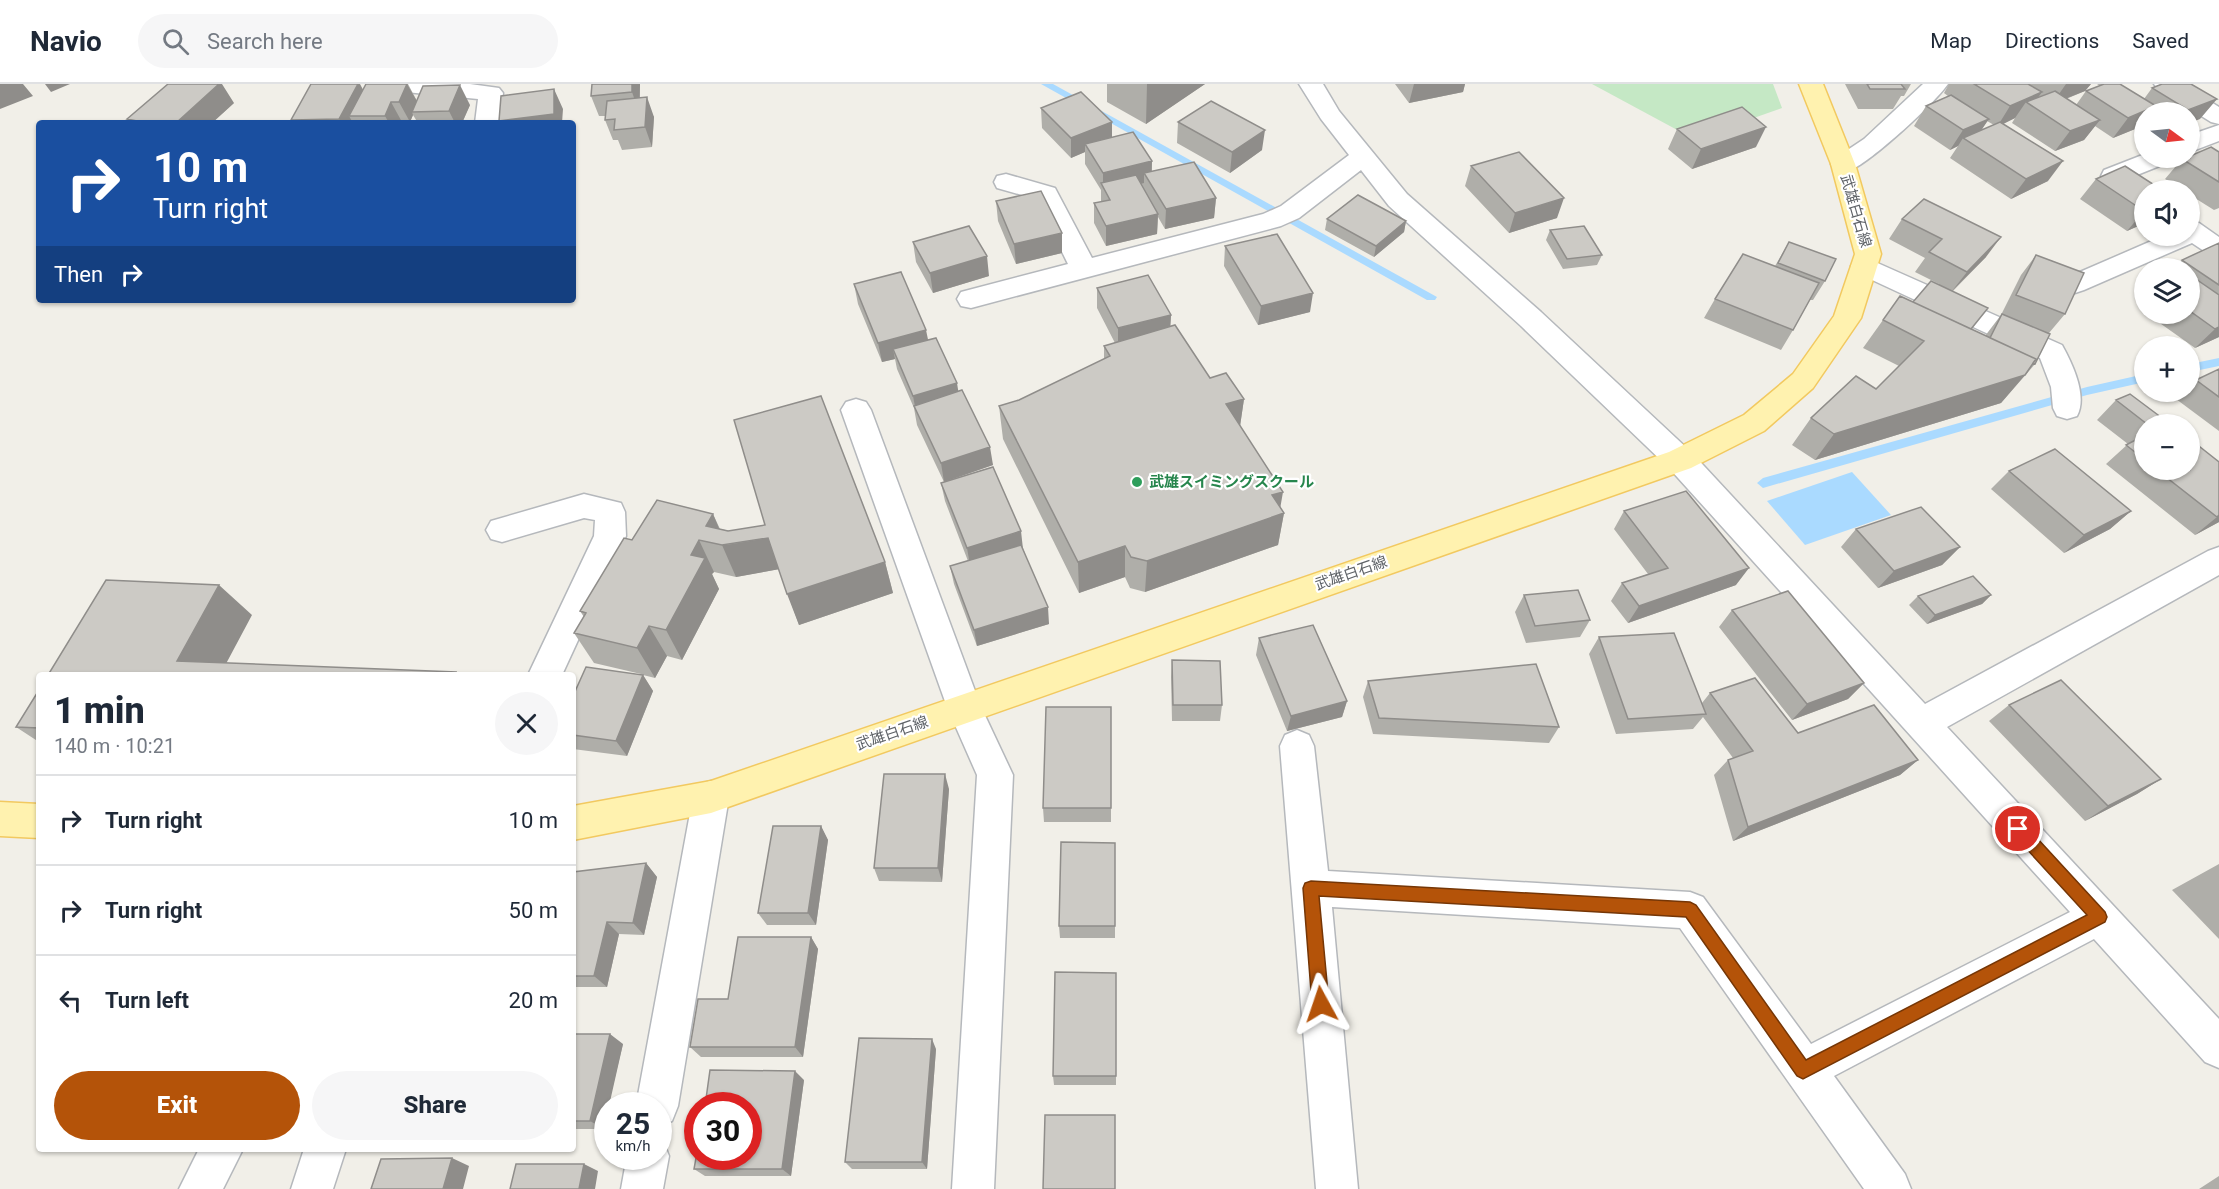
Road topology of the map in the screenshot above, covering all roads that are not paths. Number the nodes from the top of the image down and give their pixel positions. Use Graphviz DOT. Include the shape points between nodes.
graph roads {
  1 [pos="395,84"];
  2 [pos="1311,84"];
  3 [pos="1811,84"];
  4 [pos="1936,84"];
  5 [pos="2166,84"];
  6 [pos="2219,117"];
  7 [pos="487,120"];
  8 [pos="2219,132"];
  9 [pos="2200,140"];
  10 [pos="1363,156"];
  11 [pos="1843,164"];
  12 [pos="2134,168"];
  13 [pos="1006,182"];
  14 [pos="2134,190"];
  15 [pos="2200,238"];
  16 [pos="2159,246"];
  17 [pos="2219,249"];
  18 [pos="1864,266"];
  19 [pos="1084,269"];
  20 [pos="2075,284"];
  21 [pos="971,298"];
  22 [pos="2066,398"];
  23 [pos="856,410"];
  24 [pos="1680,460"];
  25 [pos="501,530"];
  26 [pos="2219,560"];
  27 [pos="546,672"];
  28 [pos="964,707"];
  29 [pos="1922,723"];
  30 [pos="1297,746"];
  31 [pos="711,797"];
  32 [pos="0,819"];
  33 [pos="36,820"];
  34 [pos="576,822"];
  35 [pos="1311,888"];
  36 [pos="2099,917"];
  37 [pos="2219,1048"];
  38 [pos="1803,1070"];
  39 [pos="659,1092"];
  40 [pos="220,1152"];
  41 [pos="324,1152"];
  42 [pos="645,1170"];
  43 [pos="200,1189"];
  44 [pos="312,1189"];
  45 [pos="642,1189"];
  46 [pos="973,1189"];
  47 [pos="1337,1189"];
  48 [pos="1890,1189"];
  1 -- 7 [label="street" via="491,93"];
  2 -- 10 [label="street"];
  3 -- 11 [label="main road, 武雄白石線"];
  4 -- 11 [label="street" via="1873,144"];
  5 -- 6 [label="street"];
  8 -- 9 [label="street"];
  10 -- 19 [label="street" via="1281,216"];
  10 -- 24 [label="street" via="1398,200"];
  11 -- 18 [label="main road, 武雄白石線" via="1868,254"];
  12 -- 14 [label="street" via="2113,176"];
  13 -- 19 [label="street" via="1046,194"];
  15 -- 17 [label="street"];
  16 -- 20 [label="street"];
  18 -- 22 [label="street" via="2052,351"];
  18 -- 24 [label="main road, 武雄白石線" via="1847,318 1803,381 1754,423"];
  19 -- 21 [label="street"];
  23 -- 28 [label="street"];
  24 -- 28 [label="main road, 武雄白石線"];
  24 -- 29 [label="street"];
  25 -- 27 [label="street" via="584,506 610,512 610,536"];
  26 -- 29 [label="street"];
  28 -- 31 [label="main road, 武雄白石線"];
  28 -- 46 [label="street" via="995,775"];
  29 -- 36 [label="street"];
  30 -- 35 [label="street"];
  31 -- 34 [label="main road, 武雄白石線"];
  31 -- 39 [label="street"];
  32 -- 33 [label="main road"];
  35 -- 38 [label="street" via="1690,910"];
  35 -- 47 [label="street"];
  36 -- 37 [label="street"];
  36 -- 38 [label="street"];
  38 -- 48 [label="street"];
  40 -- 43 [label="street"];
  41 -- 44 [label="street"];
  42 -- 45 [label="street"];
}
